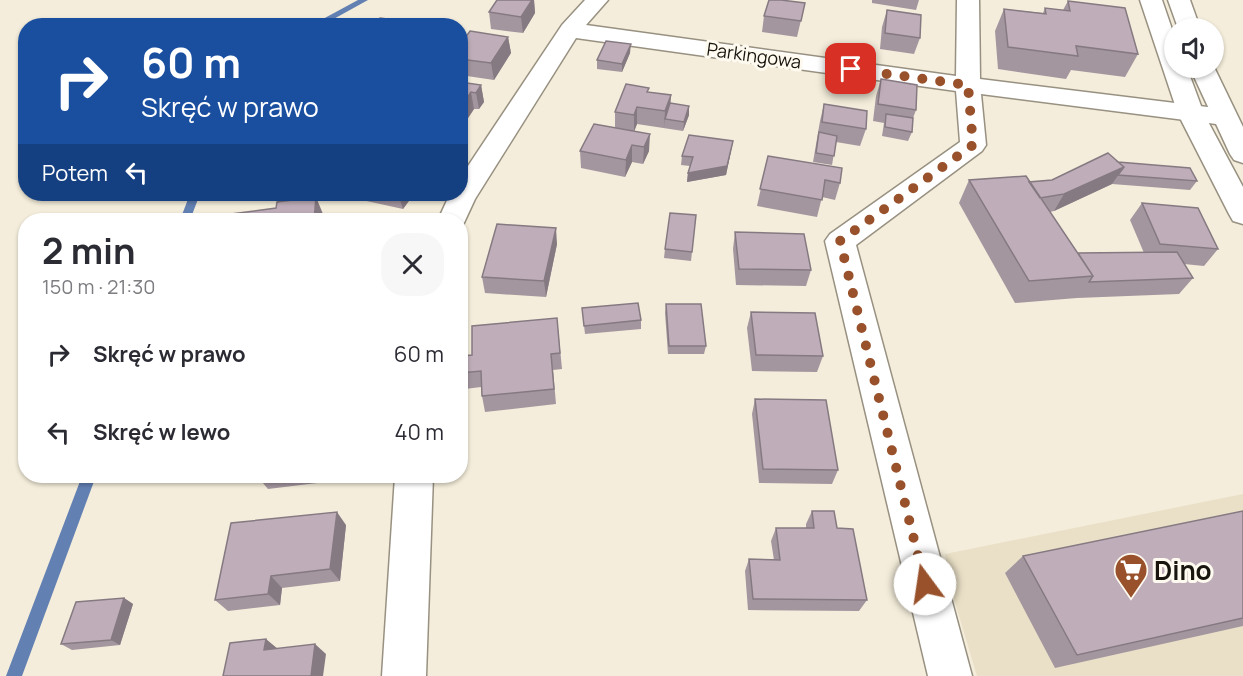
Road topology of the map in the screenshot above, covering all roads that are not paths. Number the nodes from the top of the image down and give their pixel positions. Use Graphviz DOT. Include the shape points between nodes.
graph roads {
  1 [pos="597,0"];
  2 [pos="968,0"];
  3 [pos="1151,0"];
  4 [pos="1179,0"];
  5 [pos="1185,18"];
  6 [pos="570,30"];
  7 [pos="1206,78"];
  8 [pos="968,85"];
  9 [pos="1191,114"];
  10 [pos="1224,117"];
  11 [pos="1243,154"];
  12 [pos="468,188"];
  13 [pos="1243,214"];
  14 [pos="414,483"];
  15 [pos="404,676"];
  16 [pos="950,676"];
  1 -- 6 [label="street"];
  2 -- 8 [label="street"];
  3 -- 9 [label="street"];
  4 -- 5 [label="street"];
  6 -- 8 [label="street, Parkingowa"];
  6 -- 12 [label="street"];
  7 -- 10 [label="street"];
  8 -- 9 [label="street, Parkingowa"];
  8 -- 16 [label="street" via="973,145 840,241"];
  9 -- 10 [label="street, Parkingowa"];
  9 -- 13 [label="street"];
  10 -- 11 [label="street"];
  14 -- 15 [label="street"];
}
